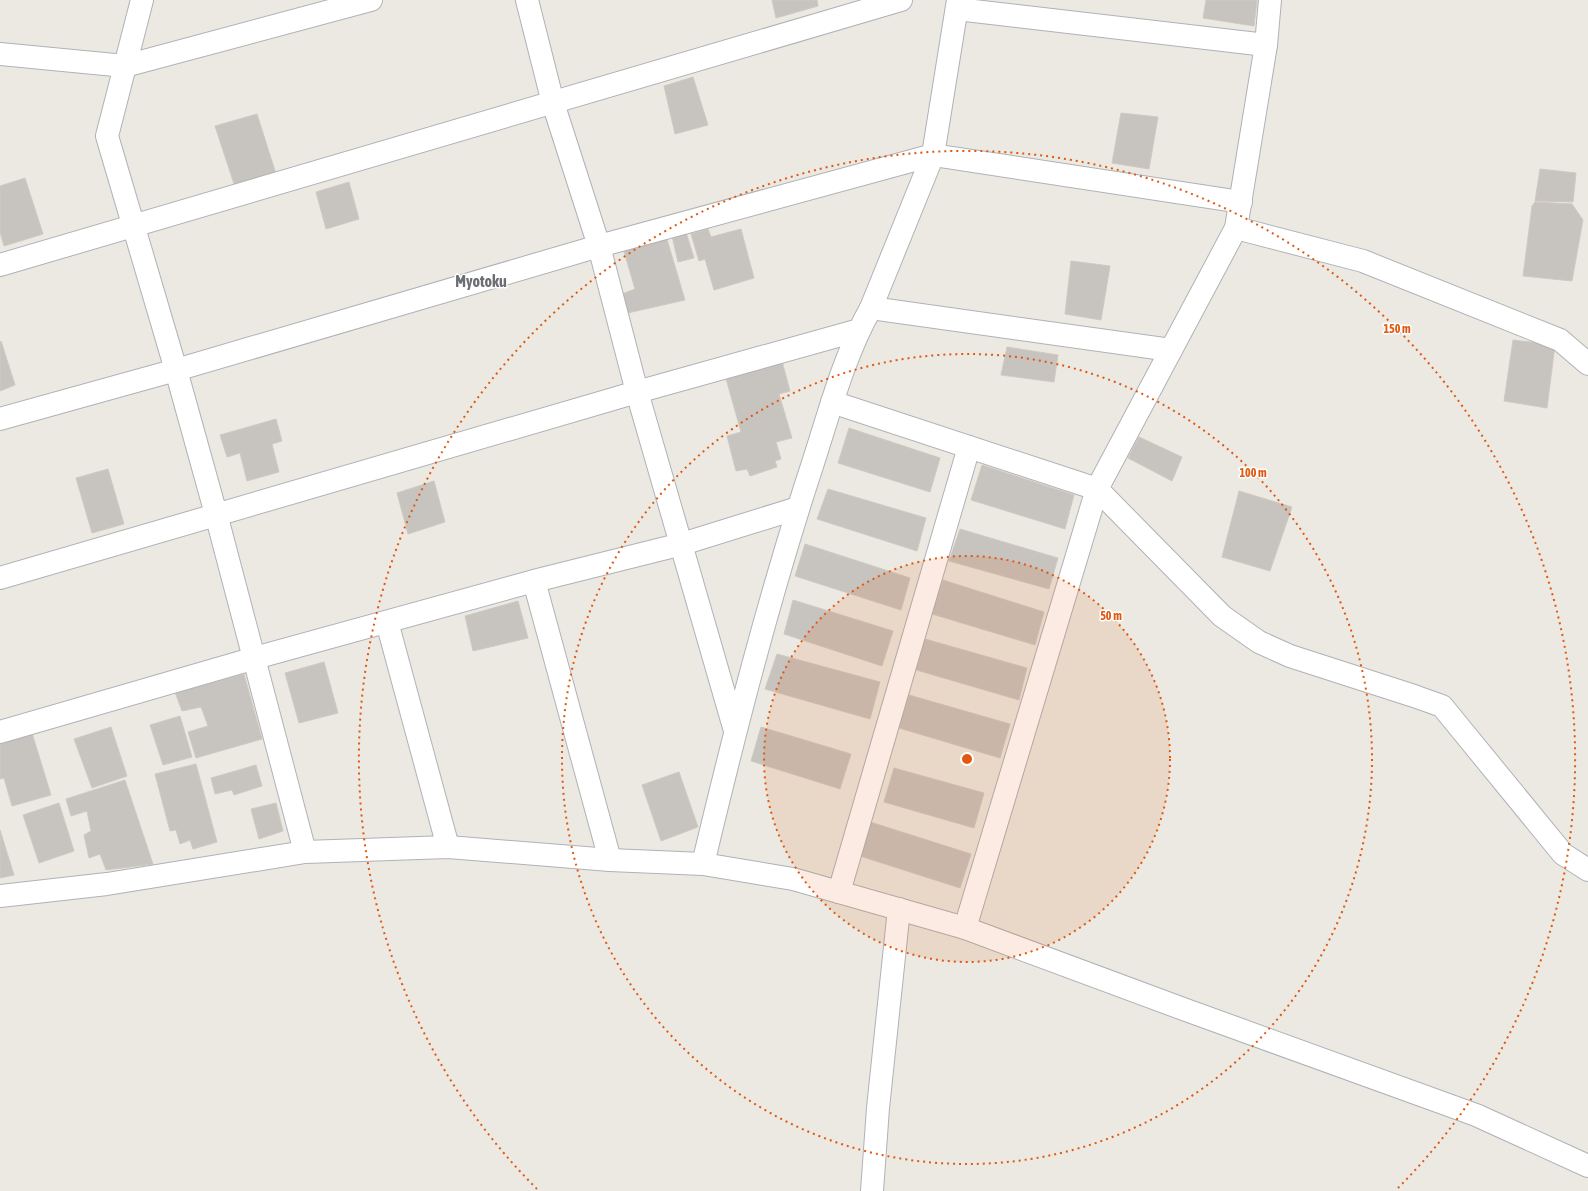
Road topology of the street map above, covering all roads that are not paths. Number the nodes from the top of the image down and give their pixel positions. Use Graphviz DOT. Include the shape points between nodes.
graph roads {
  1 [pos="142,0"];
  2 [pos="527,0"];
  3 [pos="901,0"];
  4 [pos="1270,0"];
  5 [pos="367,1"];
  6 [pos="958,5"];
  7 [pos="1266,45"];
  8 [pos="0,54"];
  9 [pos="125,66"];
  10 [pos="553,103"];
  11 [pos="933,155"];
  12 [pos="1241,202"];
  13 [pos="134,226"];
  14 [pos="1236,228"];
  15 [pos="599,246"];
  16 [pos="0,265"];
  17 [pos="871,308"];
  18 [pos="858,330"];
  19 [pos="1171,350"];
  20 [pos="1588,364"];
  21 [pos="176,370"];
  22 [pos="637,392"];
  23 [pos="832,402"];
  24 [pos="0,419"];
  25 [pos="969,446"];
  26 [pos="1097,489"];
  27 [pos="798,508"];
  28 [pos="216,514"];
  29 [pos="682,544"];
  30 [pos="0,578"];
  31 [pos="534,581"];
  32 [pos="387,622"];
  33 [pos="255,658"];
  34 [pos="735,731"];
  35 [pos="0,732"];
  36 [pos="448,847"];
  37 [pos="305,852"];
  38 [pos="610,860"];
  39 [pos="703,864"];
  40 [pos="1588,870"];
  41 [pos="839,892"];
  42 [pos="0,896"];
  43 [pos="899,909"];
  44 [pos="965,928"];
  45 [pos="1588,1166"];
  46 [pos="872,1191"];
  1 -- 9 [label="street"];
  2 -- 10 [label="street"];
  3 -- 10 [label="street"];
  4 -- 7 [label="street"];
  5 -- 9 [label="street"];
  6 -- 7 [label="street"];
  6 -- 11 [label="street"];
  7 -- 12 [label="street"];
  8 -- 9 [label="street"];
  9 -- 13 [label="street" via="107,136"];
  10 -- 13 [label="street"];
  10 -- 15 [label="street"];
  11 -- 12 [label="street"];
  11 -- 15 [label="street"];
  11 -- 17 [label="street"];
  12 -- 14 [label="street"];
  13 -- 16 [label="street"];
  13 -- 21 [label="street"];
  14 -- 19 [label="street"];
  14 -- 20 [label="street" via="1363,261 1560,340"];
  15 -- 21 [label="street"];
  15 -- 22 [label="street"];
  17 -- 18 [label="street"];
  17 -- 19 [label="street"];
  18 -- 22 [label="street"];
  18 -- 23 [label="street"];
  19 -- 26 [label="street"];
  21 -- 24 [label="street"];
  21 -- 28 [label="street"];
  22 -- 28 [label="street"];
  22 -- 29 [label="street"];
  23 -- 25 [label="street"];
  23 -- 27 [label="street"];
  25 -- 26 [label="street"];
  25 -- 41 [label="street"];
  26 -- 40 [label="street" via="1222,616 1259,642 1290,656 1442,706 1563,854"];
  26 -- 44 [label="street"];
  27 -- 29 [label="street"];
  27 -- 34 [label="street"];
  28 -- 30 [label="street"];
  28 -- 33 [label="street"];
  29 -- 31 [label="street"];
  29 -- 34 [label="street"];
  31 -- 32 [label="street"];
  31 -- 38 [label="street"];
  32 -- 33 [label="street"];
  32 -- 36 [label="street"];
  33 -- 35 [label="street"];
  33 -- 37 [label="street"];
  34 -- 39 [label="street"];
  36 -- 37 [label="street"];
  36 -- 38 [label="street"];
  37 -- 42 [label="street" via="107,884"];
  38 -- 39 [label="street"];
  39 -- 41 [label="street" via="793,879"];
  41 -- 43 [label="street"];
  43 -- 44 [label="street"];
  43 -- 46 [label="street"];
  44 -- 45 [label="street" via="1476,1115"];
}
